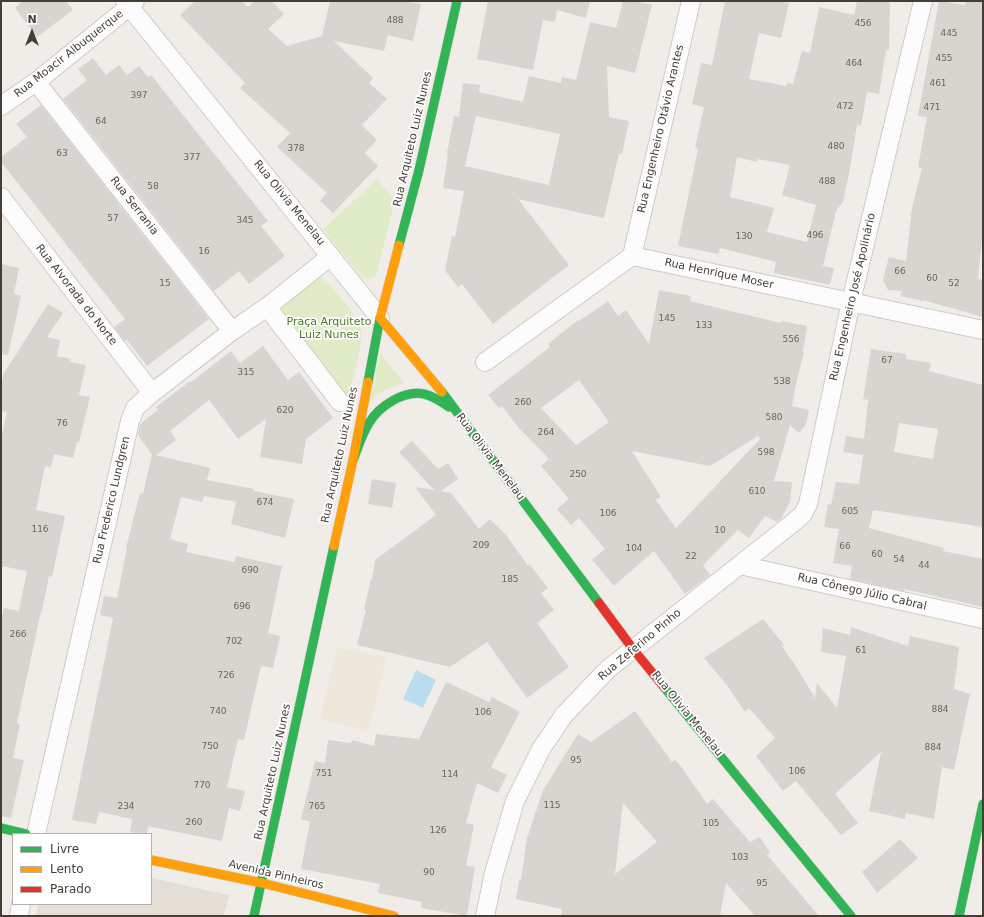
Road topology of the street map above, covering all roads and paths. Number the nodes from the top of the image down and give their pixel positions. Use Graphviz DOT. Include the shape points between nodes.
graph roads {
  1 [pos="457,1"];
  2 [pos="691,1"];
  3 [pos="923,1"];
  4 [pos="130,3"];
  5 [pos="36,82"];
  6 [pos="1,106"];
  7 [pos="1,197"];
  8 [pos="331,256"];
  9 [pos="632,256"];
  10 [pos="851,302"];
  11 [pos="267,307"];
  12 [pos="380,318"];
  13 [pos="983,330"];
  14 [pos="232,331"];
  15 [pos="485,362"];
  16 [pos="152,393"];
  17 [pos="340,402"];
  18 [pos="456,410"];
  19 [pos="353,460"];
  20 [pos="740,565"];
  21 [pos="983,619"];
  22 [pos="633,648"];
  23 [pos="983,804"];
  24 [pos="1,828"];
  25 [pos="22,833"];
  26 [pos="36,833"];
  27 [pos="152,860"];
  28 [pos="262,883"];
  29 [pos="21,905"];
  30 [pos="19,916"];
  31 [pos="254,916"];
  32 [pos="394,916"];
  33 [pos="485,916"];
  34 [pos="851,916"];
  35 [pos="959,916"];
  1 -- 12 [label="main road, Rua Arquiteto Luiz Nunes" via="419,170"];
  2 -- 9 [label="street, Rua Engenheiro Otávio Arantes"];
  3 -- 10 [label="street, Rua Engenheiro José Apolinário"];
  4 -- 5 [label="street, Rua Moacir Albuquerque"];
  4 -- 8 [label="street, Rua Olivia Menelau"];
  5 -- 6 [label="street, Rua Moacir Albuquerque"];
  5 -- 14 [label="street, Rua Serrania"];
  7 -- 16 [label="street, Rua Alvorada do Norte"];
  8 -- 11 [label="street, Rua Frederico Lundgren"];
  8 -- 12 [label="street, Rua Olivia Menelau"];
  9 -- 10 [label="street, Rua Henrique Moser"];
  9 -- 15 [label="street"];
  10 -- 13 [label="street, Rua Henrique Moser"];
  10 -- 20 [label="street, Rua Engenheiro José Apolinário" via="808,504 803,514"];
  11 -- 14 [label="street, Rua Frederico Lundgren"];
  11 -- 17 [label="street"];
  12 -- 18 [label="main road, Rua Olivia Menelau"];
  12 -- 19 [label="main road, Rua Arquiteto Luiz Nunes"];
  14 -- 16 [label="street, Rua Frederico Lundgren"];
  16 -- 26 [label="street, Rua Frederico Lundgren" via="136,408 130,421"];
  18 -- 19 [label="main road" via="424,394 407,395 389,402 378,410 368,423"];
  18 -- 22 [label="main road, Rua Olivia Menelau"];
  19 -- 28 [label="main road, Rua Arquiteto Luiz Nunes"];
  20 -- 21 [label="street, Rua Cônego Júlio Cabral"];
  20 -- 22 [label="street, Rua Zeferino Pinho"];
  22 -- 33 [label="street, Rua Zeferino Pinho" via="608,669 564,715 541,749 515,801 494,873"];
  22 -- 34 [label="main road, Rua Olivia Menelau"];
  23 -- 35 [label="main road"];
  24 -- 25 [label="main road"];
  27 -- 28 [label="main road, Avenida Pinheiros"];
  28 -- 31 [label="main road, Rua Arquiteto Luiz Nunes"];
  28 -- 32 [label="main road, Avenida Pinheiros"];
  29 -- 30 [label="street"];
}
